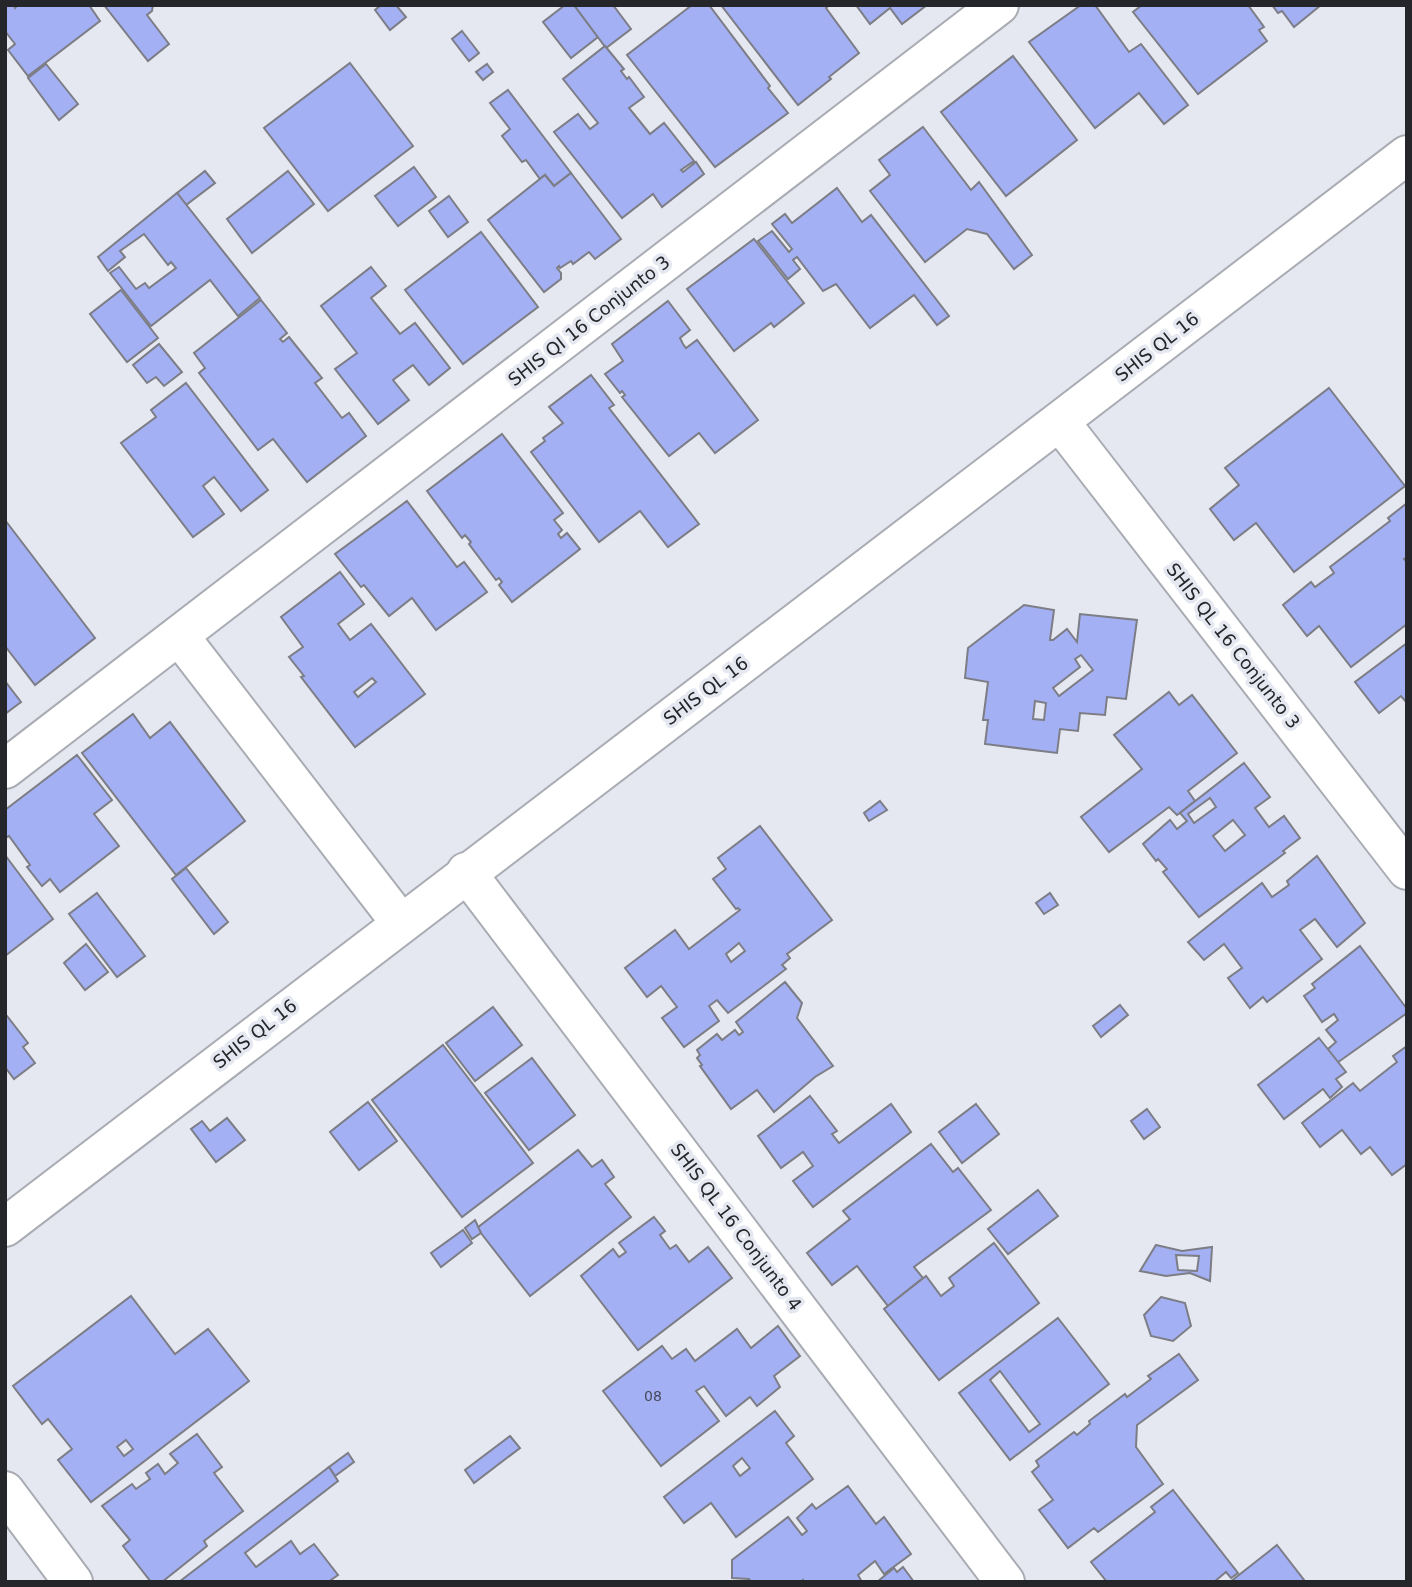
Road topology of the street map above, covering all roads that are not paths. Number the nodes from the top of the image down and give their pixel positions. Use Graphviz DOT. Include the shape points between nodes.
graph roads {
  1 [pos="999,5"];
  2 [pos="1407,155"];
  3 [pos="1060,422"];
  4 [pos="180,637"];
  5 [pos="5,769"];
  6 [pos="1407,870"];
  7 [pos="466,872"];
  8 [pos="400,922"];
  9 [pos="5,1227"];
  10 [pos="5,1491"];
  11 [pos="73,1582"];
  12 [pos="1005,1582"];
  1 -- 4 [label="street, SHIS QI 16 Conjunto 3"];
  2 -- 3 [label="street, SHIS QL 16"];
  3 -- 6 [label="street, SHIS QL 16 Conjunto 3"];
  3 -- 7 [label="street, SHIS QL 16"];
  4 -- 5 [label="street, SHIS QI 16 Conjunto 3"];
  4 -- 8 [label="street"];
  7 -- 8 [label="street, SHIS QL 16"];
  7 -- 12 [label="street, SHIS QL 16 Conjunto 4"];
  8 -- 9 [label="street, SHIS QL 16"];
  10 -- 11 [label="street"];
}
